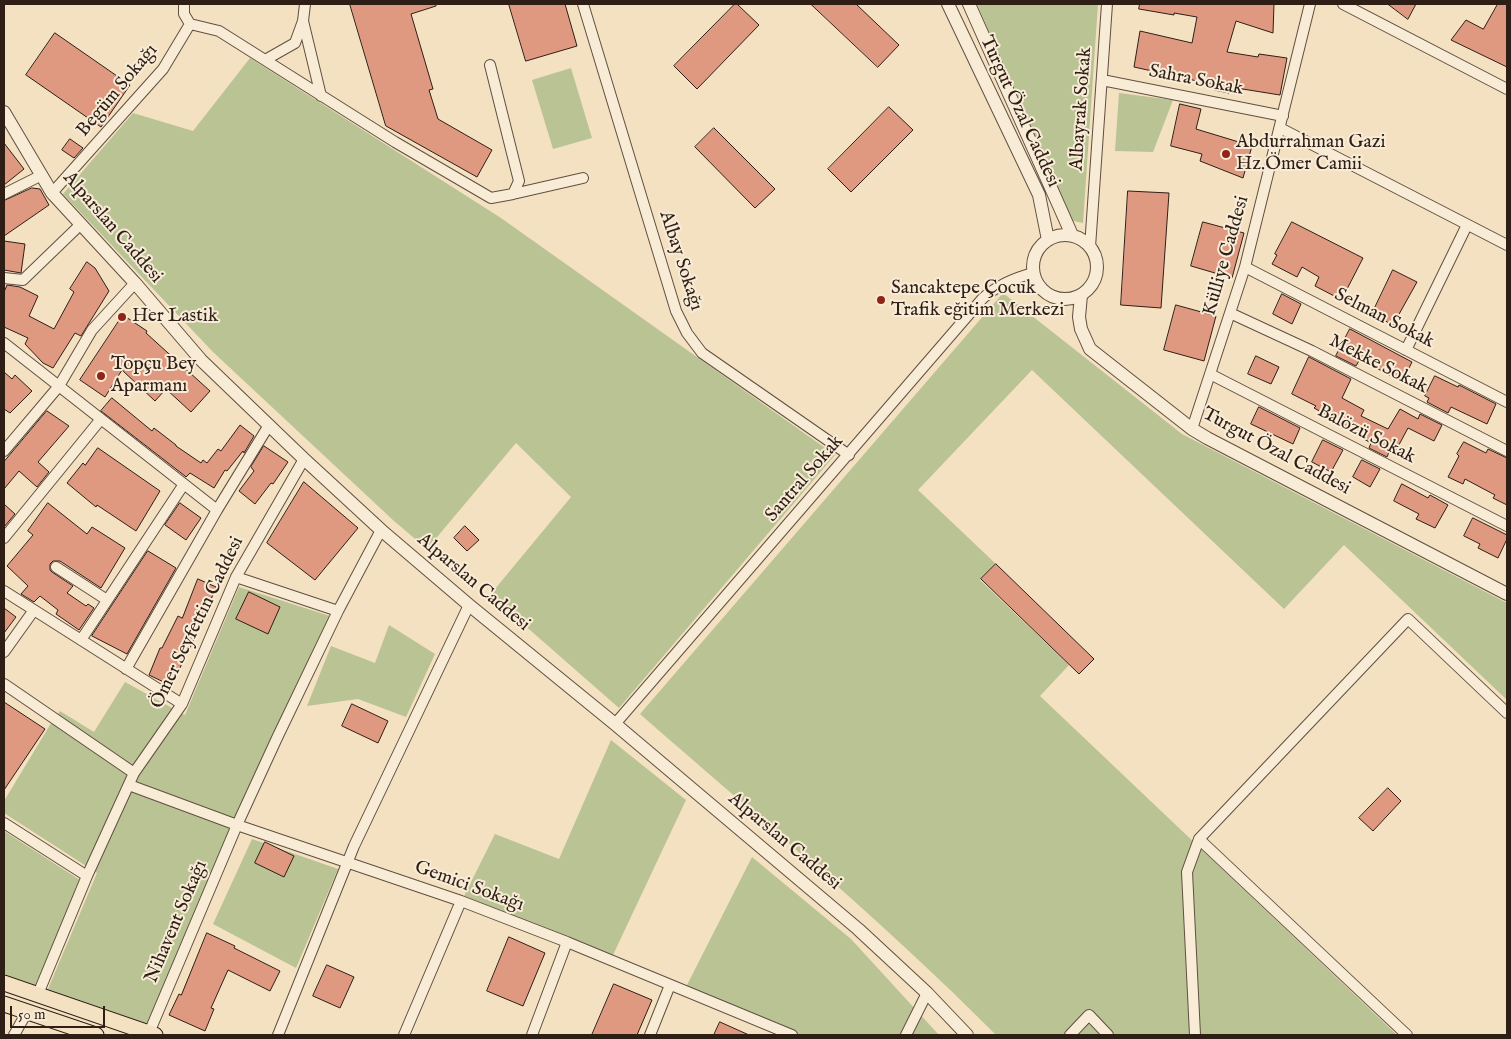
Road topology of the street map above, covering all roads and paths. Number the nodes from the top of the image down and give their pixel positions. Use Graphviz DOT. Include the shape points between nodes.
graph roads {
  1 [pos="184,4"];
  2 [pos="305,4"];
  3 [pos="583,4"];
  4 [pos="948,4"];
  5 [pos="969,4"];
  6 [pos="1107,4"];
  7 [pos="1310,4"];
  8 [pos="1343,4"];
  9 [pos="303,21"];
  10 [pos="190,24"];
  11 [pos="265,60"];
  12 [pos="490,65"];
  13 [pos="1102,80"];
  14 [pos="1507,88"];
  15 [pos="322,96"];
  16 [pos="4,112"];
  17 [pos="1282,116"];
  18 [pos="1280,128"];
  19 [pos="42,175"];
  20 [pos="583,178"];
  21 [pos="52,193"];
  22 [pos="4,194"];
  23 [pos="513,194"];
  24 [pos="80,225"];
  25 [pos="1467,225"];
  26 [pos="1072,236"];
  27 [pos="1048,240"];
  28 [pos="1507,245"];
  29 [pos="1090,247"];
  30 [pos="1245,266"];
  31 [pos="1034,273"];
  32 [pos="4,278"];
  33 [pos="134,282"];
  34 [pos="1080,295"];
  35 [pos="1230,313"];
  36 [pos="4,342"];
  37 [pos="1406,350"];
  38 [pos="1210,374"];
  39 [pos="59,386"];
  40 [pos="1507,402"];
  41 [pos="101,419"];
  42 [pos="269,425"];
  43 [pos="1192,429"];
  44 [pos="4,451"];
  45 [pos="1507,451"];
  46 [pos="849,455"];
  47 [pos="304,459"];
  48 [pos="184,484"];
  49 [pos="217,510"];
  50 [pos="1507,526"];
  51 [pos="381,530"];
  52 [pos="4,538"];
  53 [pos="56,567"];
  54 [pos="236,577"];
  55 [pos="4,592"];
  56 [pos="1507,594"];
  57 [pos="107,600"];
  58 [pos="469,605"];
  59 [pos="34,610"];
  60 [pos="338,612"];
  61 [pos="81,640"];
  62 [pos="4,652"];
  63 [pos="126,669"];
  64 [pos="4,684"];
  65 [pos="182,704"];
  66 [pos="1507,713"];
  67 [pos="616,724"];
  68 [pos="134,773"];
  69 [pos="129,785"];
  70 [pos="4,823"];
  71 [pos="237,825"];
  72 [pos="1199,839"];
  73 [pos="347,863"];
  74 [pos="87,876"];
  75 [pos="460,901"];
  76 [pos="567,942"];
  77 [pos="4,983"];
  78 [pos="670,985"];
  79 [pos="927,993"];
  80 [pos="38,994"];
  81 [pos="4,1004"];
  82 [pos="27,1012"];
  83 [pos="778,1033"];
  84 [pos="152,1034"];
  85 [pos="14,1035"];
  86 [pos="96,1035"];
  87 [pos="278,1035"];
  88 [pos="404,1035"];
  89 [pos="532,1035"];
  90 [pos="650,1035"];
  91 [pos="792,1035"];
  92 [pos="906,1035"];
  93 [pos="967,1035"];
  94 [pos="1070,1035"];
  95 [pos="1108,1035"];
  96 [pos="1195,1035"];
  97 [pos="1407,1035"];
  1 -- 10 [label="street" via="184,14"];
  2 -- 9 [label="street"];
  3 -- 46 [label="street, Albay Sokağı" via="676,311 687,334 702,353"];
  4 -- 27 [label="street, Turgut Özal Caddesi" via="1039,196"];
  5 -- 26 [label="street, Turgut Özal Caddesi"];
  6 -- 13 [label="street, Albayrak Sokak"];
  7 -- 17 [label="street, Külliye Caddesi"];
  8 -- 14 [label="street"];
  9 -- 11 [label="street" via="294,43"];
  9 -- 15 [label="street"];
  10 -- 11 [label="street" via="219,31"];
  10 -- 21 [label="street, Begüm Sokağı" via="162,69"];
  11 -- 15 [label="street"];
  12 -- 23 [label="street" via="520,181"];
  13 -- 17 [label="street, Sahra Sokak"];
  13 -- 29 [label="street, Albayrak Sokak"];
  15 -- 23 [label="street" via="490,198"];
  16 -- 19 [label="street, Alparslan Caddesi"];
  17 -- 18 [label="street, Külliye Caddesi"];
  18 -- 25 [label="street"];
  18 -- 30 [label="street, Külliye Caddesi"];
  19 -- 21 [label="street, Alparslan Caddesi"];
  19 -- 22 [label="street"];
  20 -- 23 [label="street"];
  21 -- 24 [label="street, Alparslan Caddesi"];
  24 -- 32 [label="street" via="23,280"];
  24 -- 33 [label="street, Alparslan Caddesi"];
  25 -- 28 [label="street"];
  25 -- 37 [label="street"];
  26 -- 27 [label="street" via="1062,235"];
  26 -- 29 [label="street"];
  27 -- 31 [label="street" via="1033,260"];
  29 -- 34 [label="street" via="1096,262 1095,279"];
  30 -- 35 [label="street, Külliye Caddesi"];
  30 -- 37 [label="street, Selman Sokak"];
  31 -- 34 [label="street" via="1041,289 1049,295 1059,299"];
  31 -- 46 [label="street, Santral Sokak" via="1006,282 983,298"];
  33 -- 39 [label="street" via="92,330"];
  33 -- 42 [label="street, Alparslan Caddesi" via="201,360"];
  34 -- 43 [label="street, Turgut Özal Caddesi" via="1081,328 1090,349"];
  35 -- 38 [label="street, Külliye Caddesi"];
  35 -- 45 [label="street, Mekke Sokak" via="1312,351"];
  36 -- 39 [label="street"];
  37 -- 40 [label="street, Selman Sokak"];
  38 -- 43 [label="street, Külliye Caddesi"];
  38 -- 50 [label="street, Balözü Sokak"];
  39 -- 41 [label="street"];
  39 -- 44 [label="street"];
  41 -- 48 [label="street"];
  41 -- 52 [label="street"];
  42 -- 47 [label="street, Alparslan Caddesi"];
  42 -- 49 [label="street"];
  43 -- 56 [label="street, Turgut Özal Caddesi"];
  46 -- 67 [label="street, Santral Sokak"];
  47 -- 51 [label="street, Alparslan Caddesi"];
  47 -- 54 [label="street, Ömer Seyfettin Caddesi"];
  48 -- 49 [label="street"];
  48 -- 57 [label="street"];
  49 -- 63 [label="street"];
  51 -- 58 [label="street, Alparslan Caddesi"];
  51 -- 60 [label="street, Nihavent Sokağı"];
  53 -- 57 [label="street"];
  54 -- 60 [label="street"];
  54 -- 65 [label="street, Ömer Seyfettin Caddesi"];
  55 -- 59 [label="street"];
  57 -- 61 [label="street"];
  58 -- 67 [label="street, Alparslan Caddesi"];
  58 -- 73 [label="street"];
  59 -- 61 [label="street"];
  59 -- 62 [label="street"];
  60 -- 71 [label="street, Nihavent Sokağı"];
  61 -- 63 [label="street"];
  63 -- 65 [label="street"];
  64 -- 68 [label="street"];
  65 -- 68 [label="street, Ömer Seyfettin Caddesi"];
  66 -- 72 [label="street" via="1408,619"];
  67 -- 79 [label="street, Alparslan Caddesi" via="858,928"];
  68 -- 69 [label="street, Ömer Seyfettin Caddesi"];
  69 -- 71 [label="street, Gemici Sokağı"];
  69 -- 74 [label="street, Ömer Seyfettin Caddesi"];
  70 -- 74 [label="street"];
  71 -- 73 [label="street, Gemici Sokağı"];
  71 -- 84 [label="street, Nihavent Sokağı"];
  72 -- 96 [label="street" via="1187,872"];
  72 -- 97 [label="street"];
  73 -- 75 [label="street, Gemici Sokağı"];
  73 -- 87 [label="street"];
  74 -- 80 [label="street, Ömer Seyfettin Caddesi"];
  75 -- 76 [label="street, Gemici Sokağı"];
  75 -- 88 [label="street"];
  76 -- 78 [label="street, Gemici Sokağı"];
  76 -- 89 [label="street"];
  77 -- 80 [label="main road"];
  78 -- 83 [label="street, Gemici Sokağı"];
  78 -- 90 [label="street"];
  79 -- 92 [label="street"];
  79 -- 93 [label="street, Alparslan Caddesi"];
  80 -- 84 [label="main road"];
  81 -- 82 [label="main road"];
  82 -- 85 [label="street"];
  82 -- 86 [label="main road"];
  83 -- 91 [label="street, Gemici Sokağı"];
  94 -- 95 [label="street" via="1089,1015"];
}
